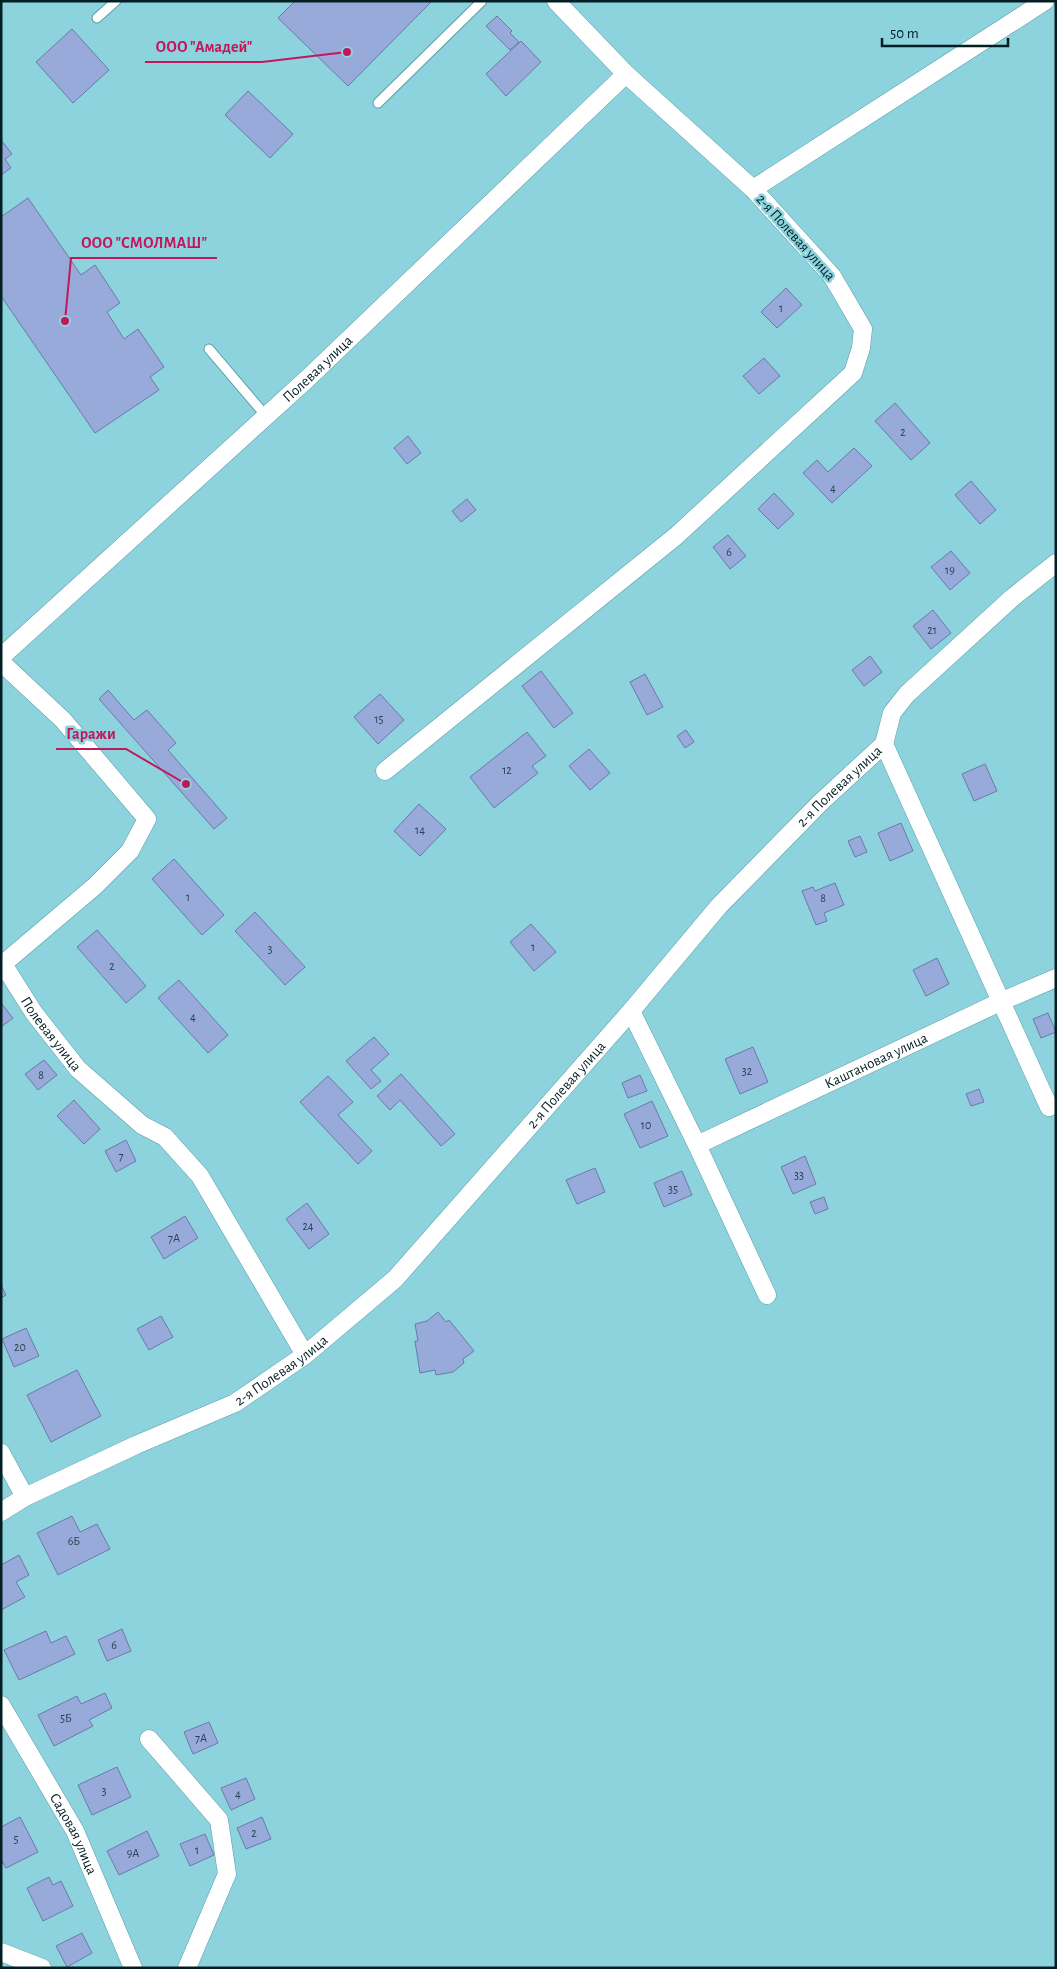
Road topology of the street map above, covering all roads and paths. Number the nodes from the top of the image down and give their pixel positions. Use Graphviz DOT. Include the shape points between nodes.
graph roads {
  1 [pos="116,1"];
  2 [pos="482,1"];
  3 [pos="556,1"];
  4 [pos="1045,1"];
  5 [pos="98,18"];
  6 [pos="626,74"];
  7 [pos="378,103"];
  8 [pos="753,189"];
  9 [pos="209,349"];
  10 [pos="266,416"];
  11 [pos="1056,563"];
  12 [pos="1,657"];
  13 [pos="1,662"];
  14 [pos="884,744"];
  15 [pos="385,771"];
  16 [pos="1056,978"];
  17 [pos="1000,1002"];
  18 [pos="631,1011"];
  19 [pos="1049,1107"];
  20 [pos="697,1145"];
  21 [pos="767,1295"];
  22 [pos="305,1355"];
  23 [pos="1,1453"];
  24 [pos="25,1497"];
  25 [pos="1,1512"];
  26 [pos="1,1705"];
  27 [pos="149,1739"];
  28 [pos="1,1952"];
  29 [pos="42,1968"];
  30 [pos="133,1968"];
  31 [pos="186,1968"];
  1 -- 5 [label="lane"];
  2 -- 7 [label="lane"];
  3 -- 6 [label="street, 2-я Полевая улица"];
  4 -- 8 [label="street"];
  6 -- 8 [label="street, 2-я Полевая улица"];
  6 -- 10 [label="street, Полевая улица"];
  8 -- 15 [label="street, 2-я Полевая улица" via="832,276 863,329 853,373 676,536"];
  9 -- 10 [label="lane"];
  10 -- 12 [label="street, Полевая улица"];
  11 -- 14 [label="street, 2-я Полевая улица" via="1012,598 907,694 892,714"];
  13 -- 22 [label="street, Полевая улица" via="62,720 147,818 130,852 3,964 34,1013 78,1069 142,1126 166,1137 200,1176"];
  14 -- 17 [label="street"];
  14 -- 18 [label="street, 2-я Полевая улица" via="820,803 719,906"];
  16 -- 17 [label="street, Каштановая улица"];
  17 -- 19 [label="street"];
  17 -- 20 [label="street, Каштановая улица"];
  18 -- 20 [label="street"];
  18 -- 22 [label="street, 2-я Полевая улица" via="395,1279"];
  20 -- 21 [label="street"];
  22 -- 24 [label="street, 2-я Полевая улица" via="235,1403"];
  23 -- 24 [label="street"];
  24 -- 25 [label="street, 2-я Полевая улица"];
  26 -- 30 [label="street, Садовая улица" via="75,1831"];
  27 -- 31 [label="street" via="219,1820 227,1874"];
  28 -- 29 [label="street"];
}
